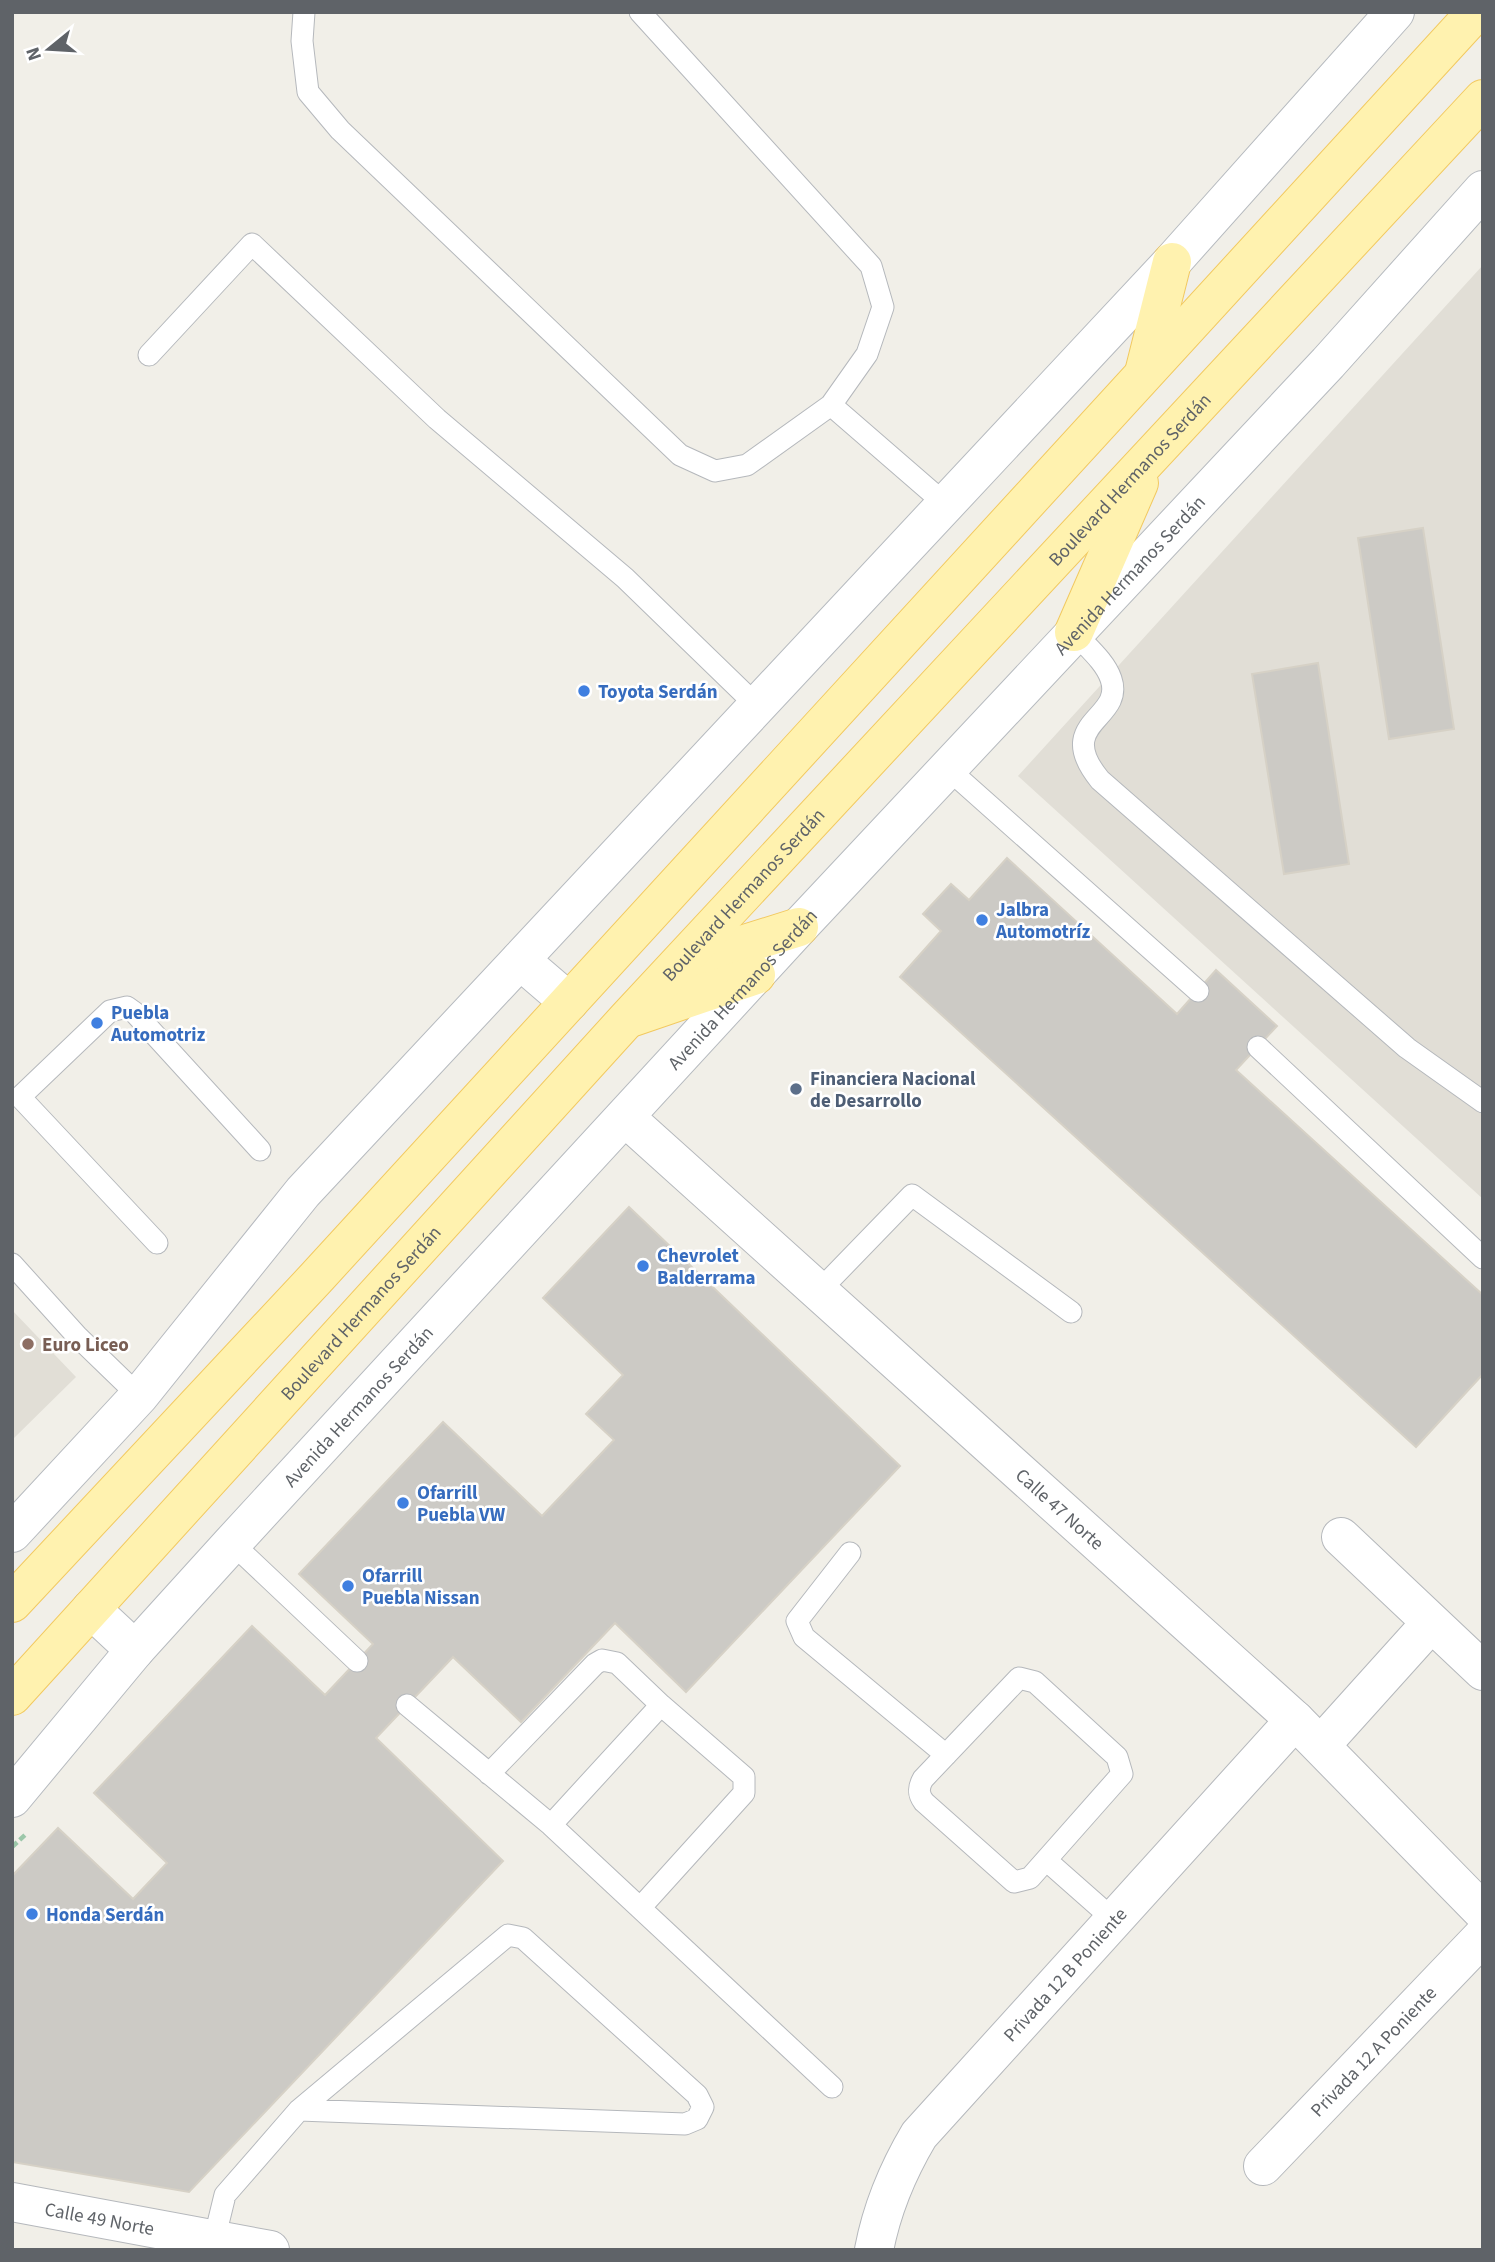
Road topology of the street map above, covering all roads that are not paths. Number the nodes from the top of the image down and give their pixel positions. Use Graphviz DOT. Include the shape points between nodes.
graph roads {
  1 [pos="304,12"];
  2 [pos="640,12"];
  3 [pos="1395,12"];
  4 [pos="1476,12"];
  5 [pos="1483,99"];
  6 [pos="1483,190"];
  7 [pos="1171,262"];
  8 [pos="149,355"];
  9 [pos="1144,373"];
  10 [pos="831,405"];
  11 [pos="1152,454"];
  12 [pos="944,503"];
  13 [pos="1074,632"];
  14 [pos="756,705"];
  15 [pos="947,768"];
  16 [pos="799,927"];
  17 [pos="520,960"];
  18 [pos="676,966"];
  19 [pos="756,975"];
  20 [pos="1198,991"];
  21 [pos="569,1002"];
  22 [pos="627,1018"];
  23 [pos="1258,1047"];
  24 [pos="16,1101"];
  25 [pos="1483,1102"];
  26 [pos="626,1118"];
  27 [pos="260,1150"];
  28 [pos="157,1243"];
  29 [pos="1483,1258"];
  30 [pos="12,1264"];
  31 [pos="819,1291"];
  32 [pos="1071,1312"];
  33 [pos="139,1396"];
  34 [pos="12,1533"];
  35 [pos="1341,1537"];
  36 [pos="232,1543"];
  37 [pos="850,1553"];
  38 [pos="12,1603"];
  39 [pos="91,1609"];
  40 [pos="1430,1624"];
  41 [pos="135,1650"];
  42 [pos="357,1661"];
  43 [pos="1483,1671"];
  44 [pos="12,1696"];
  45 [pos="407,1705"];
  46 [pos="661,1705"];
  47 [pos="1308,1733"];
  48 [pos="946,1755"];
  49 [pos="489,1774"];
  50 [pos="12,1798"];
  51 [pos="551,1825"];
  52 [pos="1046,1860"];
  53 [pos="640,1908"];
  54 [pos="1483,1912"];
  55 [pos="1114,1920"];
  56 [pos="1483,1936"];
  57 [pos="832,2087"];
  58 [pos="299,2110"];
  59 [pos="1263,2166"];
  60 [pos="12,2202"];
  61 [pos="213,2245"];
  62 [pos="270,2250"];
  63 [pos="874,2250"];
  1 -- 10 [label="lane" via="308,92 340,130 680,455 715,471 747,465"];
  2 -- 10 [label="lane" via="871,266 883,307 867,354"];
  3 -- 7 [label="main road"];
  4 -- 9 [label="main road"];
  5 -- 11 [label="main road, Boulevard Hermanos Serdán"];
  6 -- 13 [label="main road, Avenida Hermanos Serdán" via="1328,363"];
  7 -- 9 [label="main road"];
  7 -- 12 [label="main road"];
  8 -- 14 [label="lane" via="252,244 437,419 625,578"];
  9 -- 21 [label="main road"];
  10 -- 12 [label="lane"];
  11 -- 13 [label="main road"];
  11 -- 18 [label="main road, Boulevard Hermanos Serdán"];
  12 -- 14 [label="main road"];
  13 -- 15 [label="main road, Avenida Hermanos Serdán"];
  13 -- 25 [label="lane" via="1112,683 1111,699 1083,737 1088,765 1100,780 1407,1048"];
  14 -- 17 [label="main road"];
  15 -- 16 [label="main road, Avenida Hermanos Serdán"];
  15 -- 20 [label="lane"];
  16 -- 18 [label="main road"];
  16 -- 19 [label="main road, Avenida Hermanos Serdán"];
  17 -- 21 [label="main road"];
  17 -- 33 [label="main road" via="303,1192"];
  18 -- 22 [label="main road, Boulevard Hermanos Serdán"];
  19 -- 22 [label="main road"];
  19 -- 26 [label="main road, Avenida Hermanos Serdán"];
  21 -- 38 [label="main road"];
  22 -- 39 [label="main road, Boulevard Hermanos Serdán"];
  23 -- 29 [label="lane"];
  24 -- 27 [label="lane" via="110,1011 127,1007"];
  24 -- 28 [label="lane"];
  26 -- 31 [label="main road, Calle 47 Norte"];
  26 -- 36 [label="main road, Avenida Hermanos Serdán"];
  30 -- 33 [label="lane"];
  31 -- 32 [label="lane" via="912,1195"];
  31 -- 47 [label="main road, Calle 47 Norte"];
  33 -- 34 [label="main road"];
  35 -- 40 [label="main road"];
  36 -- 41 [label="main road, Avenida Hermanos Serdán"];
  36 -- 42 [label="lane"];
  37 -- 48 [label="lane" via="797,1621 804,1637"];
  39 -- 41 [label="main road"];
  39 -- 44 [label="main road, Boulevard Hermanos Serdán"];
  40 -- 43 [label="main road"];
  40 -- 47 [label="main road, Privada 12 B Poniente"];
  41 -- 50 [label="main road, Avenida Hermanos Serdán"];
  45 -- 49 [label="lane"];
  46 -- 49 [label="lane" via="617,1663 602,1660"];
  46 -- 51 [label="lane"];
  46 -- 53 [label="lane" via="744,1777 744,1793"];
  47 -- 54 [label="main road, Calle 47 Norte"];
  47 -- 55 [label="main road, Privada 12 B Poniente"];
  48 -- 52 [label="lane" via="919,1787 924,1802 1014,1882 1030,1878"];
  48 -- 52 [label="lane" via="1011,1683 1027,1678 1117,1758 1122,1774 1118,1781"];
  49 -- 51 [label="lane"];
  51 -- 53 [label="lane"];
  52 -- 55 [label="lane"];
  53 -- 57 [label="lane"];
  55 -- 63 [label="main road, Privada 12 B Poniente" via="919,2135 897,2172"];
  56 -- 59 [label="main road, Privada 12 A Poniente"];
  58 -- 58 [label="lane" via="685,2124 697,2119 702,2107 697,2095 516,1934 501,1939"];
  58 -- 61 [label="lane" via="225,2196"];
  60 -- 61 [label="main road, Calle 49 Norte"];
  61 -- 62 [label="main road, Calle 49 Norte"];
}
